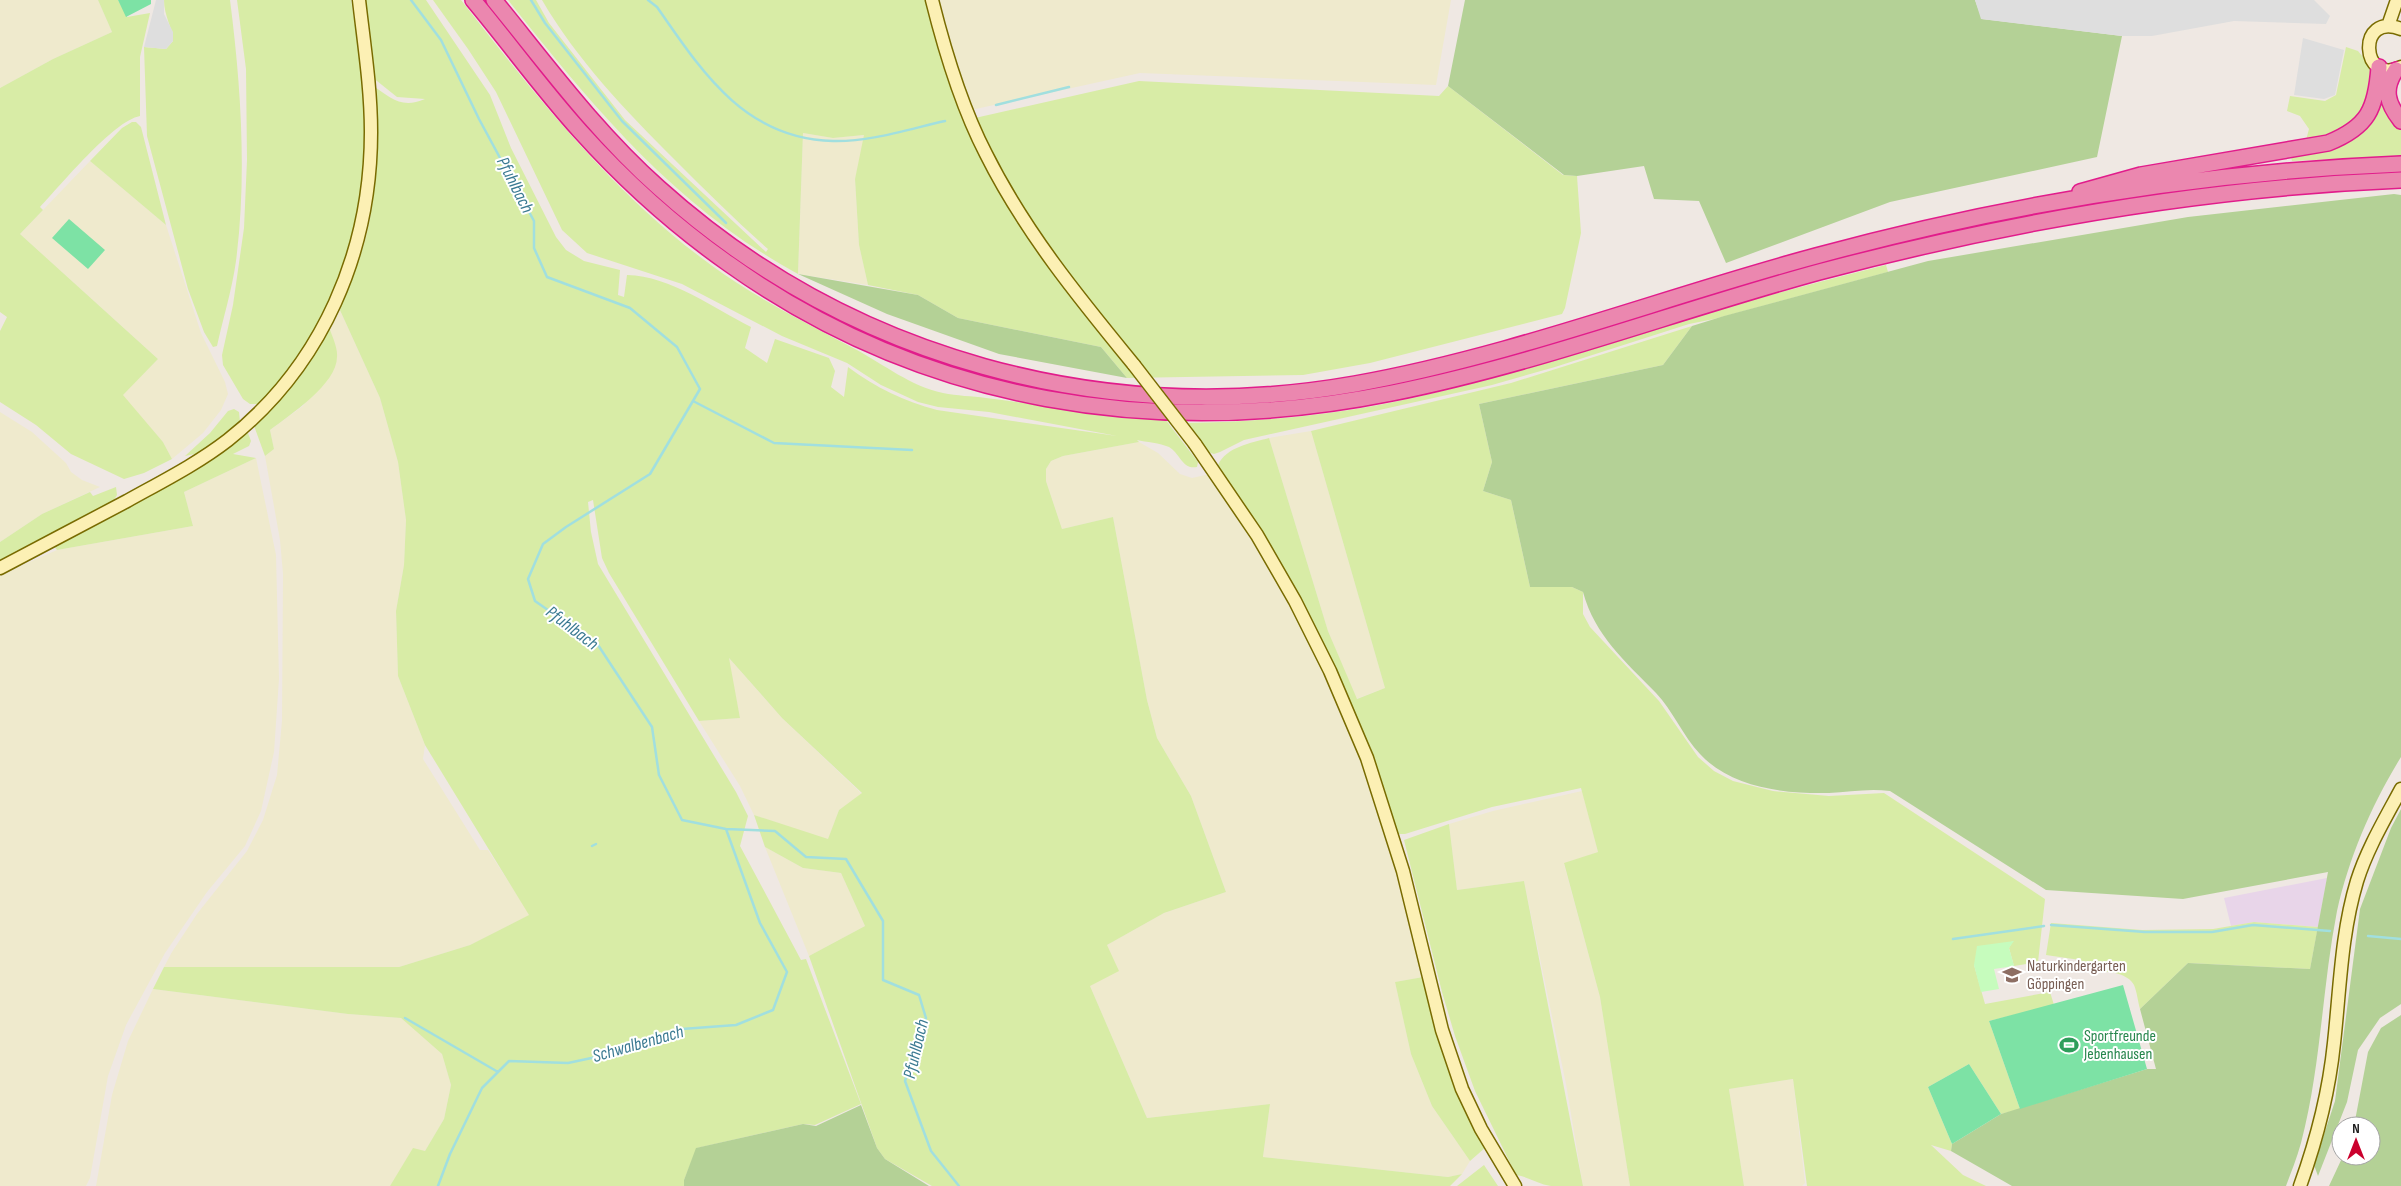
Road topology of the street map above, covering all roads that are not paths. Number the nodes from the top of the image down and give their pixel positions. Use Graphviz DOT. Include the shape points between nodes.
graph roads {
  1 [pos="359,0"];
  2 [pos="473,0"];
  3 [pos="494,0"];
  4 [pos="932,0"];
  5 [pos="2397,0"];
  6 [pos="2388,26"];
  7 [pos="2401,29"];
  8 [pos="2379,67"];
  9 [pos="2398,68"];
  10 [pos="2401,121"];
  11 [pos="2401,164"];
  12 [pos="2398,182"];
  13 [pos="2056,203"];
  14 [pos="0,568"];
  15 [pos="2401,789"];
  16 [pos="1515,1186"];
  17 [pos="2300,1186"];
  1 -- 14 [label="street" via="371,131 366,205 346,279 330,316 309,350 284,383 227,440 182,471"];
  2 -- 12 [label="highway" via="574,124 611,164 694,238 765,288 850,335 948,374 1045,399 1130,411 1178,414 1260,412 1355,400 1451,380 1817,273 1969,236 2178,201 2314,186"];
  3 -- 13 [label="highway" via="561,84 622,153 659,188 747,257 841,312 910,343 996,371 1081,388 1218,397 1352,384 1464,359 1864,243"];
  4 -- 16 [label="street, bridge" via="960,93 985,153 1009,197 1046,254 1195,444 1257,535 1296,601 1367,758 1398,856 1442,1030 1462,1088"];
  5 -- 6 [label="street"];
  6 -- 7 [label="street"];
  6 -- 8 [label="street" via="2375,32 2368,45 2372,61"];
  8 -- 9 [label="street"];
  8 -- 13 [label="highway" via="2371,111 2357,129 2345,136 2328,143 2141,175 2090,188"];
  9 -- 10 [label="highway" via="2387,89 2387,99"];
  11 -- 13 [label="highway" via="2211,179"];
  15 -- 17 [label="street" via="2357,881 2340,974 2334,1044 2324,1103 2313,1151"];
}
